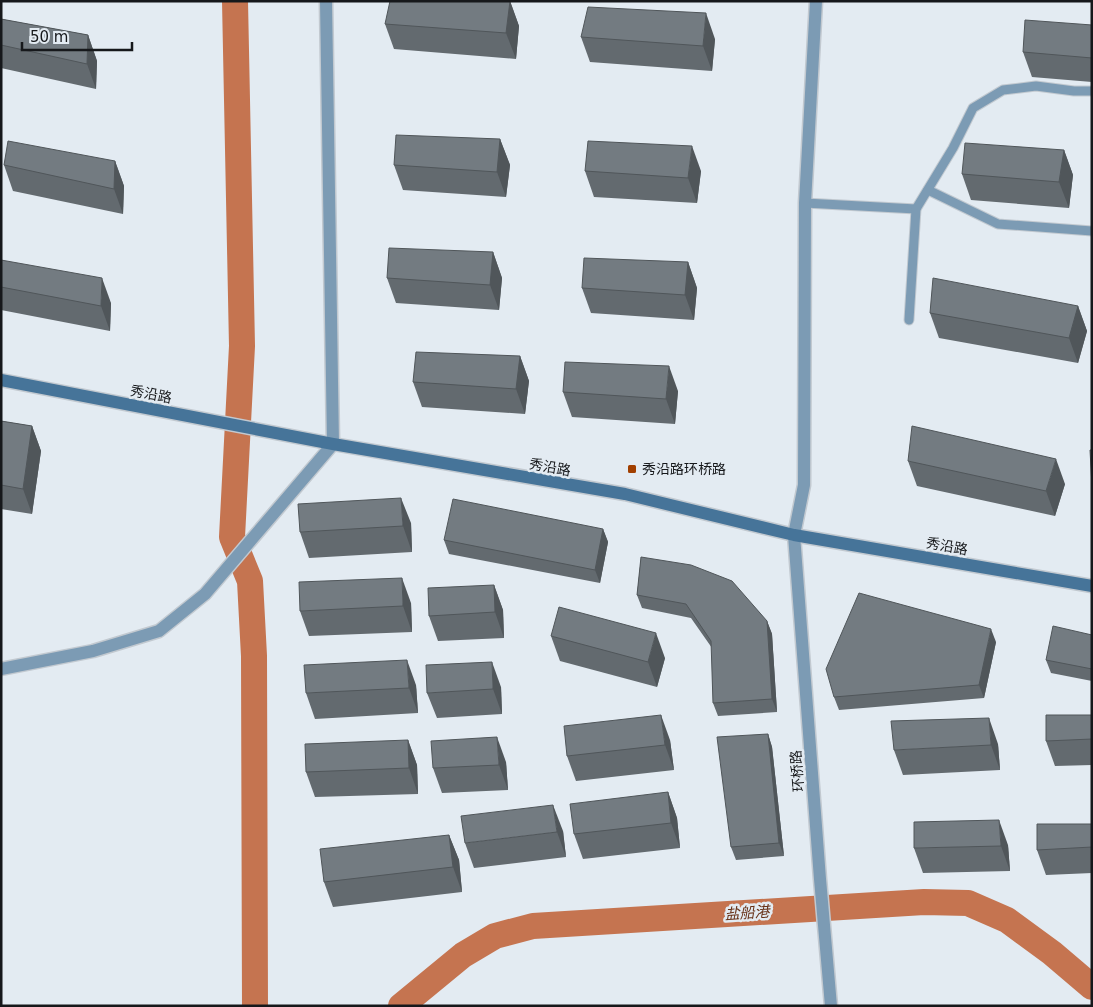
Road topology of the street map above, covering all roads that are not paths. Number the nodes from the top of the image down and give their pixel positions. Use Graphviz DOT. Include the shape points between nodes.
graph roads {
  1 [pos="326,1"];
  2 [pos="816,1"];
  3 [pos="1092,91"];
  4 [pos="928,190"];
  5 [pos="805,203"];
  6 [pos="916,208"];
  7 [pos="1092,231"];
  8 [pos="909,320"];
  9 [pos="1,380"];
  10 [pos="333,444"];
  11 [pos="794,535"];
  12 [pos="1092,586"];
  13 [pos="1,668"];
  14 [pos="831,1006"];
  1 -- 10 [label="street"];
  2 -- 5 [label="street, 环桥路"];
  3 -- 4 [label="lane" via="1036,86 1003,90 973,108"];
  4 -- 6 [label="lane"];
  4 -- 7 [label="lane" via="998,224"];
  5 -- 6 [label="lane"];
  5 -- 11 [label="street, 环桥路" via="804,485"];
  6 -- 8 [label="lane"];
  9 -- 10 [label="main road, 秀沿路"];
  10 -- 11 [label="main road, 秀沿路" via="625,494"];
  10 -- 13 [label="street" via="205,594 159,631 93,651"];
  11 -- 12 [label="main road, 秀沿路"];
  11 -- 14 [label="street, 环桥路"];
}
